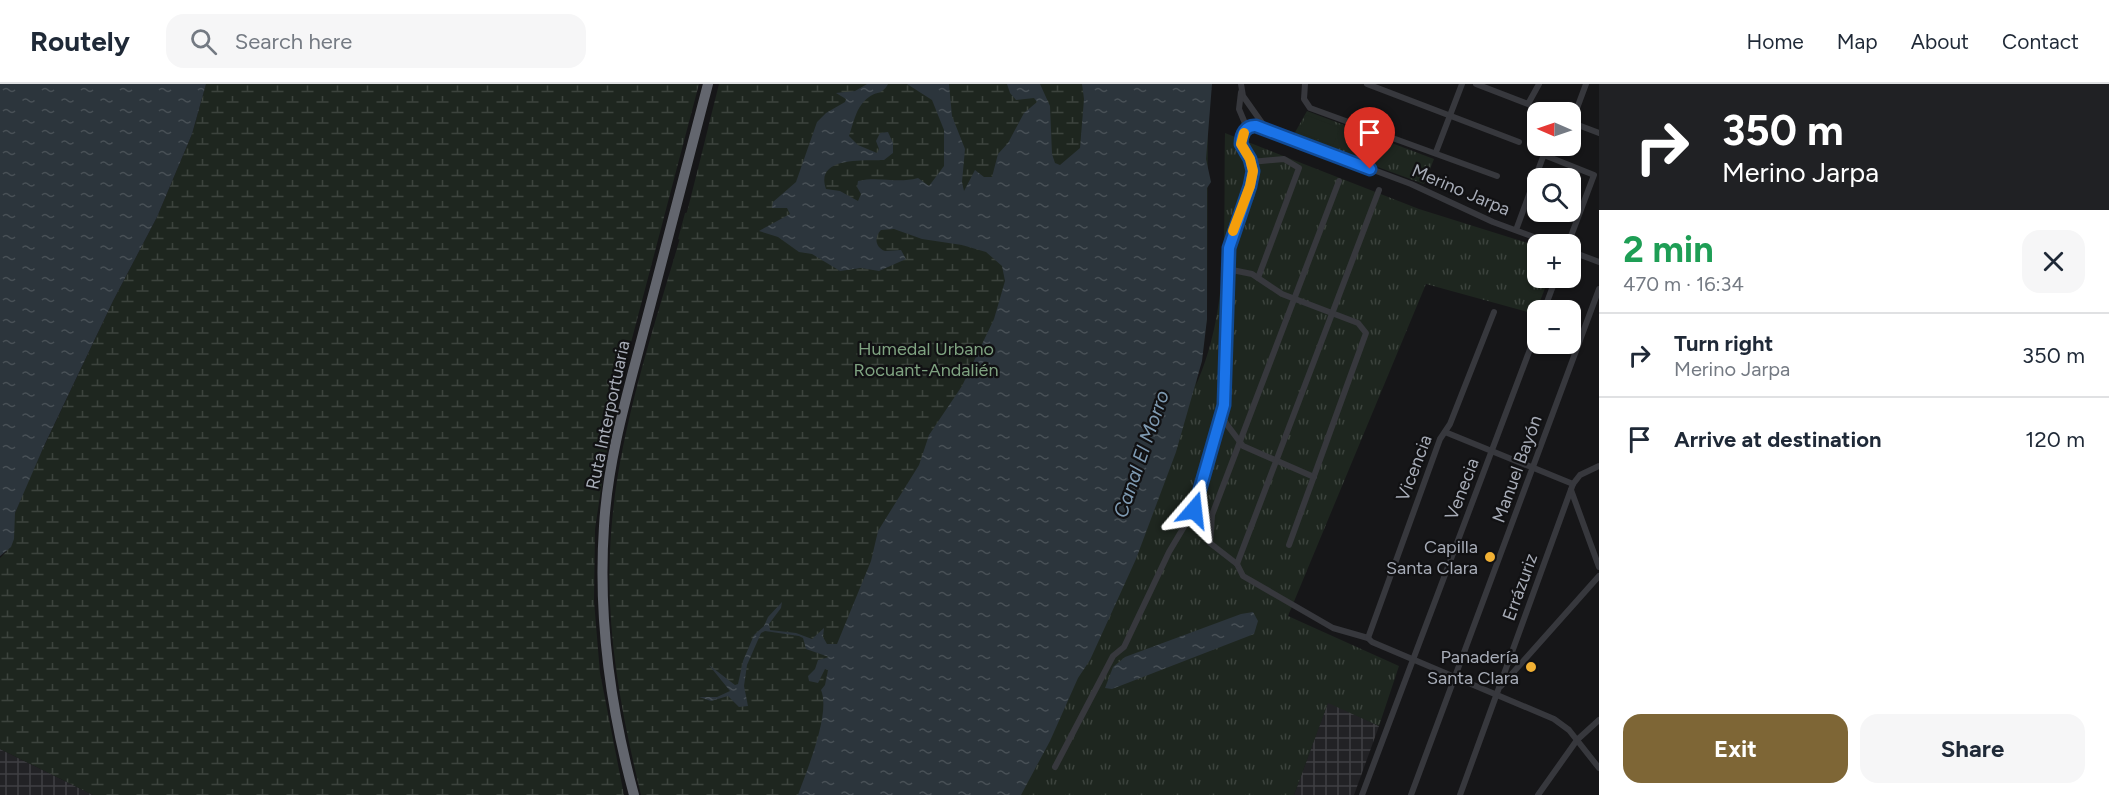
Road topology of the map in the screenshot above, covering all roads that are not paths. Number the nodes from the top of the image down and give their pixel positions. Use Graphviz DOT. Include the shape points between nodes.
graph roads {
  1 [pos="708,84"];
  2 [pos="1305,84"];
  3 [pos="1367,84"];
  4 [pos="1462,84"];
  5 [pos="1476,84"];
  6 [pos="1539,84"];
  7 [pos="1586,84"];
  8 [pos="1241,87"];
  9 [pos="1450,116"];
  10 [pos="1247,128"];
  11 [pos="1267,130"];
  12 [pos="1599,133"];
  13 [pos="1519,142"];
  14 [pos="1436,152"];
  15 [pos="1544,156"];
  16 [pos="1546,156"];
  17 [pos="1251,162"];
  18 [pos="1497,176"];
  19 [pos="1338,181"];
  20 [pos="1379,190"];
  21 [pos="1515,230"];
  22 [pos="1527,234"];
  23 [pos="1572,234"];
  24 [pos="1581,255"];
  25 [pos="1599,262"];
  26 [pos="1227,269"];
  27 [pos="1258,278"];
  28 [pos="1599,289"];
  29 [pos="1294,299"];
  30 [pos="1494,312"];
  31 [pos="1332,313"];
  32 [pos="1528,354"];
  33 [pos="1222,418"];
  34 [pos="1445,432"];
  35 [pos="1240,443"];
  36 [pos="1492,450"];
  37 [pos="1276,461"];
  38 [pos="1599,466"];
  39 [pos="1534,468"];
  40 [pos="1314,477"];
  41 [pos="1572,487"];
  42 [pos="1289,545"];
  43 [pos="1237,564"];
  44 [pos="1599,567"];
  45 [pos="1599,576"];
  46 [pos="1368,638"];
  47 [pos="1414,659"];
  48 [pos="1456,677"];
  49 [pos="1498,692"];
  50 [pos="1599,720"];
  51 [pos="1577,740"];
  52 [pos="1055,767"];
  53 [pos="1599,768"];
  54 [pos="634,795"];
  55 [pos="1362,795"];
  56 [pos="1411,795"];
  57 [pos="1460,795"];
  58 [pos="1538,795"];
  1 -- 54 [label="highway, Ruta Interportuaria" via="625,400 605,515 602,581 607,663"];
  2 -- 14 [label="street" via="1305,102 1310,108 1431,154"];
  3 -- 9 [label="street"];
  4 -- 9 [label="street"];
  5 -- 6 [label="street" via="1530,104"];
  7 -- 12 [label="street" via="1574,122"];
  8 -- 10 [label="street" via="1239,109"];
  8 -- 11 [label="street"];
  9 -- 13 [label="street"];
  9 -- 14 [label="street"];
  10 -- 11 [label="street, Merino Jarpa"];
  10 -- 17 [label="street" via="1241,144"];
  11 -- 21 [label="street, Merino Jarpa" via="1411,184"];
  14 -- 18 [label="street"];
  15 -- 21 [label="street"];
  16 -- 23 [label="street" via="1594,175"];
  17 -- 26 [label="street" via="1250,186 1231,238"];
  17 -- 27 [label="street" via="1284,159 1299,168"];
  19 -- 29 [label="street"];
  20 -- 31 [label="street"];
  21 -- 22 [label="street, Merino Jarpa"];
  24 -- 25 [label="street"];
  26 -- 27 [label="street"];
  26 -- 33 [label="street"];
  27 -- 29 [label="street"];
  28 -- 39 [label="street, Manuel Bayón"];
  29 -- 31 [label="street"];
  29 -- 35 [label="street"];
  30 -- 34 [label="street, Vicencia"];
  31 -- 37 [label="street"];
  31 -- 40 [label="street" via="1361,325 1366,336"];
  32 -- 36 [label="street, Venecia"];
  33 -- 35 [label="street"];
  33 -- 52 [label="street" via="1191,517 1169,552 1124,647 1113,656"];
  34 -- 36 [label="street"];
  34 -- 46 [label="street, Vicencia"];
  35 -- 37 [label="street"];
  35 -- 43 [label="street" via="1212,515 1208,536 1214,548"];
  36 -- 39 [label="street"];
  36 -- 47 [label="street, Venecia"];
  37 -- 40 [label="street"];
  37 -- 43 [label="street"];
  38 -- 41 [label="street" via="1580,474"];
  39 -- 41 [label="street"];
  39 -- 48 [label="street, Manuel Bayón"];
  40 -- 42 [label="street"];
  41 -- 44 [label="street"];
  41 -- 49 [label="street, Errázuriz"];
  43 -- 46 [label="street" via="1243,576 1334,628"];
  45 -- 49 [label="street"];
  46 -- 47 [label="street"];
  47 -- 48 [label="street"];
  47 -- 55 [label="street, Venecia"];
  48 -- 49 [label="street"];
  48 -- 56 [label="street, Manuel Bayón"];
  49 -- 51 [label="street" via="1554,719"];
  49 -- 57 [label="street, Errázuriz"];
  50 -- 51 [label="street"];
  51 -- 53 [label="street"];
  51 -- 58 [label="street"];
}
